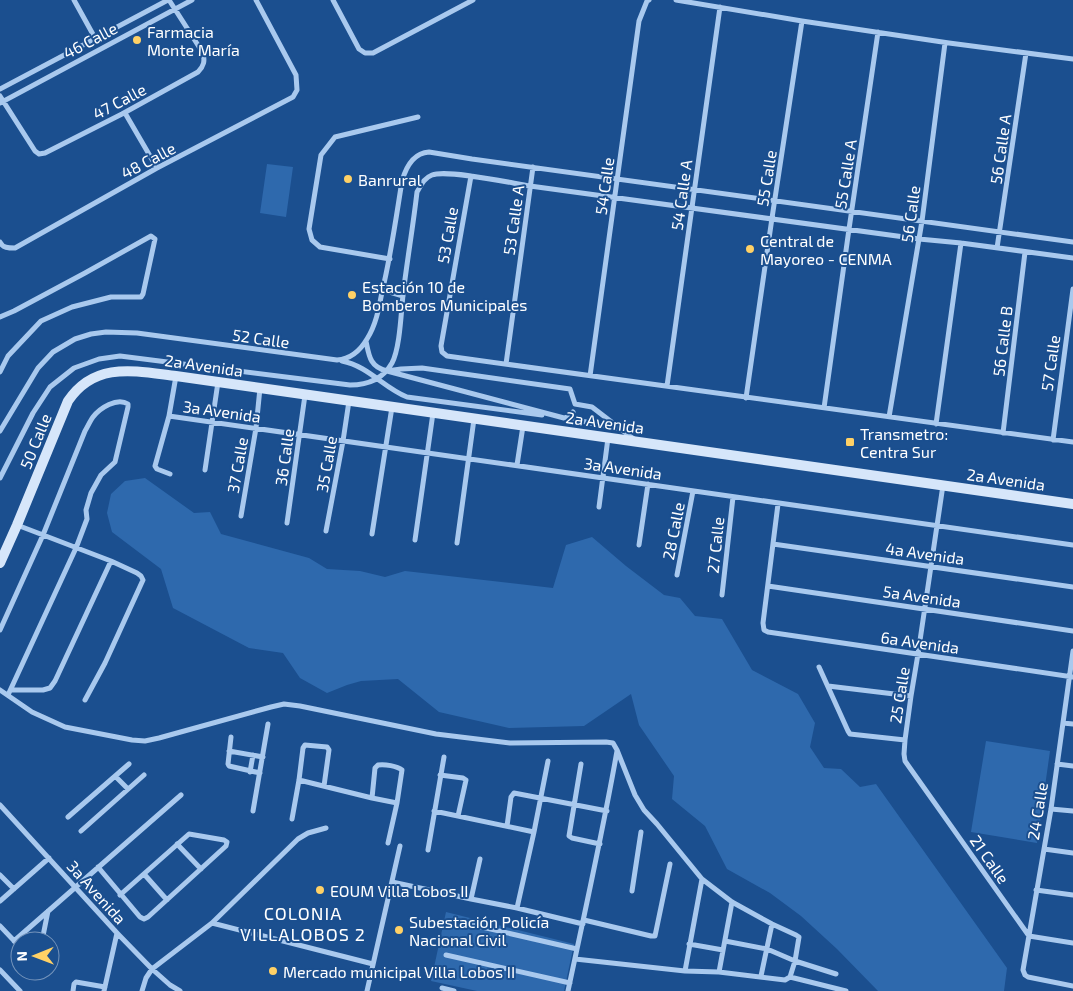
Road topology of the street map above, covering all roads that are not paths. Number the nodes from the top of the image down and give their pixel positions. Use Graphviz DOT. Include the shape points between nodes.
graph roads {
  1 [pos="74,0"];
  2 [pos="169,0"];
  3 [pos="192,0"];
  4 [pos="256,0"];
  5 [pos="333,0"];
  6 [pos="473,0"];
  7 [pos="648,0"];
  8 [pos="676,0"];
  9 [pos="720,7"];
  10 [pos="176,8"];
  11 [pos="802,21"];
  12 [pos="878,32"];
  13 [pos="96,38"];
  14 [pos="945,42"];
  15 [pos="1026,53"];
  16 [pos="1073,59"];
  17 [pos="0,89"];
  18 [pos="1,100"];
  19 [pos="125,113"];
  20 [pos="418,117"];
  21 [pos="157,168"];
  22 [pos="533,168"];
  23 [pos="471,176"];
  24 [pos="618,179"];
  25 [pos="530,186"];
  26 [pos="695,190"];
  27 [pos="615,197"];
  28 [pos="775,201"];
  29 [pos="692,207"];
  30 [pos="852,212"];
  31 [pos="772,218"];
  32 [pos="922,221"];
  33 [pos="849,229"];
  34 [pos="1000,232"];
  35 [pos="919,239"];
  36 [pos="0,242"];
  37 [pos="1073,242"];
  38 [pos="961,243"];
  39 [pos="997,248"];
  40 [pos="1025,252"];
  41 [pos="1073,258"];
  42 [pos="390,259"];
  43 [pos="1073,289"];
  44 [pos="383,290"];
  45 [pos="403,296"];
  46 [pos="0,317"];
  47 [pos="366,341"];
  48 [pos="337,360"];
  49 [pos="506,364"];
  50 [pos="134,371"];
  51 [pos="387,371"];
  52 [pos="0,372"];
  53 [pos="176,376"];
  54 [pos="590,376"];
  55 [pos="376,379"];
  56 [pos="218,382"];
  57 [pos="667,386"];
  58 [pos="260,388"];
  59 [pos="306,394"];
  60 [pos="746,398"];
  61 [pos="349,401"];
  62 [pos="392,407"];
  63 [pos="824,408"];
  64 [pos="573,412"];
  65 [pos="434,413"];
  66 [pos="169,416"];
  67 [pos="889,417"];
  68 [pos="474,418"];
  69 [pos="564,418"];
  70 [pos="213,422"];
  71 [pos="936,424"];
  72 [pos="523,426"];
  73 [pos="256,428"];
  74 [pos="622,429"];
  75 [pos="0,431"];
  76 [pos="1003,433"];
  77 [pos="300,434"];
  78 [pos="608,438"];
  79 [pos="1052,440"];
  80 [pos="344,441"];
  81 [pos="638,442"];
  82 [pos="1073,442"];
  83 [pos="385,446"];
  84 [pos="428,453"];
  85 [pos="469,459"];
  86 [pos="517,466"];
  87 [pos="205,470"];
  88 [pos="170,474"];
  89 [pos="0,478"];
  90 [pos="603,478"];
  91 [pos="648,484"];
  92 [pos="943,485"];
  93 [pos="693,491"];
  94 [pos="733,496"];
  95 [pos="778,504"];
  96 [pos="1073,504"];
  97 [pos="599,507"];
  98 [pos="240,516"];
  99 [pos="287,523"];
  100 [pos="17,525"];
  101 [pos="938,526"];
  102 [pos="326,531"];
  103 [pos="43,534"];
  104 [pos="372,534"];
  105 [pos="415,540"];
  106 [pos="456,543"];
  107 [pos="773,544"];
  108 [pos="639,545"];
  109 [pos="1073,545"];
  110 [pos="76,548"];
  111 [pos="111,561"];
  112 [pos="0,563"];
  113 [pos="931,567"];
  114 [pos="677,575"];
  115 [pos="768,586"];
  116 [pos="1073,587"];
  117 [pos="722,596"];
  118 [pos="925,609"];
  119 [pos="0,630"];
  120 [pos="1073,631"];
  121 [pos="1073,651"];
  122 [pos="918,654"];
  123 [pos="819,667"];
  124 [pos="1071,677"];
  125 [pos="828,686"];
  126 [pos="0,690"];
  127 [pos="9,693"];
  128 [pos="911,696"];
  129 [pos="85,700"];
  130 [pos="1063,723"];
  131 [pos="268,724"];
  132 [pos="1073,724"];
  133 [pos="231,737"];
  134 [pos="905,740"];
  135 [pos="618,750"];
  136 [pos="229,751"];
  137 [pos="253,755"];
  138 [pos="263,757"];
  139 [pos="444,757"];
  140 [pos="905,760"];
  141 [pos="548,761"];
  142 [pos="129,764"];
  143 [pos="581,764"];
  144 [pos="1057,764"];
  145 [pos="1073,766"];
  146 [pos="250,772"];
  147 [pos="260,773"];
  148 [pos="440,775"];
  149 [pos="115,776"];
  150 [pos="144,776"];
  151 [pos="299,780"];
  152 [pos="324,786"];
  153 [pos="128,790"];
  154 [pos="181,795"];
  155 [pos="372,798"];
  156 [pos="541,798"];
  157 [pos="397,803"];
  158 [pos="574,804"];
  159 [pos="1,807"];
  160 [pos="1051,808"];
  161 [pos="253,811"];
  162 [pos="434,811"];
  163 [pos="607,811"];
  164 [pos="1073,811"];
  165 [pos="458,816"];
  166 [pos="68,817"];
  167 [pos="292,819"];
  168 [pos="506,826"];
  169 [pos="326,828"];
  170 [pos="81,831"];
  171 [pos="534,832"];
  172 [pos="641,832"];
  173 [pos="388,843"];
  174 [pos="177,844"];
  175 [pos="600,844"];
  176 [pos="400,846"];
  177 [pos="1044,849"];
  178 [pos="428,850"];
  179 [pos="1073,853"];
  180 [pos="49,858"];
  181 [pos="480,859"];
  182 [pos="670,864"];
  183 [pos="98,867"];
  184 [pos="201,869"];
  185 [pos="144,874"];
  186 [pos="0,875"];
  187 [pos="702,879"];
  188 [pos="392,882"];
  189 [pos="76,887"];
  190 [pos="14,889"];
  191 [pos="1036,890"];
  192 [pos="632,891"];
  193 [pos="120,895"];
  194 [pos="1073,895"];
  195 [pos="471,899"];
  196 [pos="167,900"];
  197 [pos="0,901"];
  198 [pos="732,902"];
  199 [pos="517,908"];
  200 [pos="48,911"];
  201 [pos="460,922"];
  202 [pos="583,922"];
  203 [pos="212,923"];
  204 [pos="772,924"];
  205 [pos="0,926"];
  206 [pos="25,931"];
  207 [pos="44,931"];
  208 [pos="117,933"];
  209 [pos="1029,936"];
  210 [pos="10,937"];
  211 [pos="725,942"];
  212 [pos="1073,943"];
  213 [pos="689,944"];
  214 [pos="577,949"];
  215 [pos="767,949"];
  216 [pos="723,950"];
  217 [pos="446,955"];
  218 [pos="575,959"];
  219 [pos="795,960"];
  220 [pos="374,964"];
  221 [pos="152,969"];
  222 [pos="0,970"];
  223 [pos="685,971"];
  224 [pos="719,972"];
  225 [pos="836,974"];
  226 [pos="761,976"];
  227 [pos="790,977"];
  228 [pos="570,983"];
  229 [pos="1073,986"];
  230 [pos="442,988"];
  231 [pos="104,989"];
  232 [pos="20,991"];
  233 [pos="73,991"];
  234 [pos="142,991"];
  235 [pos="180,991"];
  236 [pos="367,991"];
  237 [pos="454,991"];
  238 [pos="568,991"];
  239 [pos="846,991"];
  1 -- 13 [label="street"];
  2 -- 10 [label="street"];
  2 -- 13 [label="street, 46 Calle"];
  3 -- 10 [label="street, 46 Calle"];
  4 -- 21 [label="street, 48 Calle" via="296,75 297,90 293,97"];
  5 -- 6 [label="street" via="359,49 365,54 372,54"];
  7 -- 24 [label="street, 54 Calle" via="639,21"];
  8 -- 9 [label="street"];
  9 -- 11 [label="street"];
  9 -- 26 [label="street, 54 Calle A"];
  10 -- 18 [label="street, 46 Calle"];
  10 -- 19 [label="street, 47 Calle" via="203,53 202,68"];
  11 -- 12 [label="street"];
  11 -- 28 [label="street, 55 Calle"];
  12 -- 14 [label="street"];
  12 -- 30 [label="street, 55 Calle A"];
  13 -- 17 [label="street, 46 Calle"];
  14 -- 15 [label="street"];
  14 -- 32 [label="street, 56 Calle"];
  15 -- 16 [label="street"];
  15 -- 34 [label="street, 56 Calle A"];
  18 -- 19 [label="street, 47 Calle" via="39,154"];
  19 -- 21 [label="street"];
  20 -- 42 [label="street" via="336,138 321,155 309,229 312,240 320,247"];
  21 -- 36 [label="street, 48 Calle" via="14,248 7,248"];
  22 -- 24 [label="street"];
  22 -- 25 [label="street, 53 Calle A"];
  22 -- 42 [label="street" via="422,152 408,165 402,181"];
  23 -- 25 [label="street"];
  23 -- 45 [label="street" via="435,174 425,180 418,192"];
  23 -- 49 [label="street, 53 Calle" via="440,346 447,356"];
  24 -- 26 [label="street"];
  24 -- 27 [label="street, 54 Calle"];
  25 -- 27 [label="street"];
  25 -- 49 [label="street, 53 Calle A"];
  26 -- 28 [label="street"];
  26 -- 29 [label="street, 54 Calle A"];
  27 -- 29 [label="street"];
  27 -- 54 [label="street, 54 Calle"];
  28 -- 30 [label="street"];
  28 -- 31 [label="street, 55 Calle"];
  29 -- 31 [label="street"];
  29 -- 57 [label="street, 54 Calle A"];
  30 -- 32 [label="street"];
  30 -- 33 [label="street, 55 Calle A"];
  31 -- 33 [label="street"];
  31 -- 60 [label="street, 55 Calle"];
  32 -- 34 [label="street"];
  32 -- 35 [label="street, 56 Calle"];
  33 -- 35 [label="street"];
  33 -- 63 [label="street, 55 Calle A"];
  34 -- 37 [label="street"];
  34 -- 39 [label="street, 56 Calle A"];
  35 -- 38 [label="street"];
  35 -- 67 [label="street, 56 Calle"];
  38 -- 39 [label="street"];
  38 -- 71 [label="street"];
  39 -- 40 [label="street"];
  40 -- 41 [label="street"];
  40 -- 76 [label="street, 56 Calle B"];
  42 -- 44 [label="street"];
  43 -- 79 [label="street, 57 Calle"];
  44 -- 45 [label="street"];
  44 -- 47 [label="street" via="377,317"];
  45 -- 51 [label="street" via="396,354"];
  46 -- 52 [label="street" via="151,236 155,239 141,297 111,297 72,307 42,321 8,356"];
  47 -- 48 [label="street" via="346,360"];
  47 -- 51 [label="street" via="373,364"];
  48 -- 55 [label="street, 52 Calle" via="363,368"];
  48 -- 75 [label="street, 52 Calle" via="137,333 91,334 53,352 38,368"];
  49 -- 54 [label="street"];
  50 -- 53 [label="main road, 2a Avenida"];
  50 -- 100 [label="main road, 50 Calle" via="96,376 71,396"];
  51 -- 55 [label="street"];
  51 -- 69 [label="street"];
  51 -- 74 [label="street" via="422,368 570,389 575,404 592,407"];
  53 -- 56 [label="main road, 2a Avenida"];
  53 -- 66 [label="street"];
  54 -- 57 [label="street"];
  55 -- 69 [label="street, 52 Calle" via="408,397"];
  55 -- 89 [label="street" via="350,385 120,356 99,359 74,368 50,387"];
  56 -- 58 [label="main road, 2a Avenida"];
  56 -- 70 [label="street"];
  57 -- 60 [label="street"];
  58 -- 59 [label="main road, 2a Avenida"];
  58 -- 73 [label="street, 37 Calle"];
  59 -- 61 [label="main road, 2a Avenida"];
  59 -- 77 [label="street, 36 Calle"];
  60 -- 63 [label="street"];
  61 -- 62 [label="main road, 2a Avenida"];
  61 -- 80 [label="street, 35 Calle"];
  62 -- 65 [label="main road, 2a Avenida"];
  62 -- 83 [label="street"];
  63 -- 67 [label="street"];
  64 -- 69 [label="street"];
  65 -- 68 [label="main road, 2a Avenida"];
  65 -- 84 [label="street"];
  66 -- 70 [label="street, 3a Avenida"];
  66 -- 88 [label="street" via="155,466"];
  67 -- 71 [label="street"];
  68 -- 72 [label="main road, 2a Avenida"];
  68 -- 85 [label="street"];
  69 -- 74 [label="street"];
  70 -- 73 [label="street, 3a Avenida"];
  70 -- 87 [label="street"];
  71 -- 76 [label="street"];
  72 -- 78 [label="main road, 2a Avenida"];
  72 -- 86 [label="street"];
  73 -- 77 [label="street, 3a Avenida"];
  73 -- 98 [label="street, 37 Calle"];
  74 -- 81 [label="street"];
  76 -- 79 [label="street"];
  77 -- 80 [label="street, 3a Avenida"];
  77 -- 99 [label="street, 36 Calle"];
  78 -- 81 [label="main road, 2a Avenida"];
  78 -- 90 [label="street"];
  79 -- 82 [label="street"];
  80 -- 83 [label="street, 3a Avenida"];
  80 -- 102 [label="street, 35 Calle"];
  81 -- 92 [label="main road, 2a Avenida"];
  83 -- 84 [label="street, 3a Avenida"];
  83 -- 104 [label="street"];
  84 -- 85 [label="street, 3a Avenida"];
  84 -- 105 [label="street"];
  85 -- 86 [label="street, 3a Avenida"];
  85 -- 106 [label="street"];
  86 -- 90 [label="street, 3a Avenida"];
  90 -- 91 [label="street, 3a Avenida"];
  90 -- 97 [label="street"];
  91 -- 93 [label="street, 3a Avenida"];
  91 -- 108 [label="street"];
  92 -- 96 [label="main road, 2a Avenida"];
  92 -- 101 [label="street, 25 Calle"];
  93 -- 94 [label="street, 3a Avenida"];
  93 -- 114 [label="street, 28 Calle"];
  94 -- 95 [label="street, 3a Avenida"];
  94 -- 117 [label="street, 27 Calle"];
  95 -- 101 [label="street, 3a Avenida"];
  95 -- 107 [label="street"];
  100 -- 103 [label="street"];
  100 -- 112 [label="main road, 50 Calle"];
  101 -- 109 [label="street, 3a Avenida"];
  101 -- 113 [label="street, 25 Calle"];
  103 -- 110 [label="street"];
  103 -- 110 [label="street" via="94,416 107,405 125,402 128,407 115,462 101,475 90,493 87,519"];
  103 -- 119 [label="street"];
  107 -- 113 [label="street, 4a Avenida"];
  107 -- 115 [label="street"];
  110 -- 111 [label="street"];
  110 -- 127 [label="street"];
  111 -- 127 [label="street" via="55,682 43,690"];
  111 -- 129 [label="street" via="143,580 106,663"];
  113 -- 116 [label="street, 4a Avenida"];
  113 -- 118 [label="street, 25 Calle"];
  115 -- 118 [label="street, 5a Avenida"];
  115 -- 122 [label="street, 6a Avenida" via="763,623 764,630 768,632"];
  118 -- 120 [label="street, 5a Avenida"];
  118 -- 122 [label="street, 25 Calle"];
  121 -- 124 [label="street, 24 Calle"];
  122 -- 124 [label="street, 6a Avenida"];
  122 -- 128 [label="street, 25 Calle"];
  123 -- 125 [label="street"];
  124 -- 130 [label="street, 24 Calle"];
  125 -- 128 [label="street"];
  125 -- 134 [label="street" via="850,734"];
  126 -- 127 [label="street"];
  127 -- 135 [label="street" via="32,712 64,727 132,740 159,738 284,704 436,734 510,743 606,742 613,743"];
  128 -- 134 [label="street, 25 Calle"];
  130 -- 132 [label="street"];
  130 -- 144 [label="street, 24 Calle"];
  131 -- 138 [label="street"];
  133 -- 136 [label="street"];
  134 -- 140 [label="street, 25 Calle"];
  135 -- 163 [label="street"];
  135 -- 187 [label="street" via="629,782 644,810"];
  136 -- 137 [label="street"];
  136 -- 146 [label="street" via="228,766"];
  137 -- 138 [label="street"];
  137 -- 146 [label="street"];
  138 -- 147 [label="street"];
  139 -- 148 [label="street"];
  140 -- 209 [label="street, 21 Calle"];
  141 -- 156 [label="street"];
  142 -- 149 [label="street"];
  143 -- 158 [label="street"];
  144 -- 145 [label="street"];
  144 -- 160 [label="street, 24 Calle"];
  146 -- 147 [label="street"];
  147 -- 161 [label="street"];
  148 -- 162 [label="street"];
  148 -- 165 [label="street" via="466,780"];
  149 -- 153 [label="street"];
  149 -- 166 [label="street"];
  150 -- 153 [label="street"];
  151 -- 152 [label="street"];
  151 -- 152 [label="street" via="305,745 327,747 329,755"];
  151 -- 167 [label="street"];
  152 -- 155 [label="street"];
  153 -- 170 [label="street"];
  154 -- 183 [label="street"];
  155 -- 157 [label="street"];
  155 -- 157 [label="street" via="376,768 378,765 391,766 402,770"];
  156 -- 158 [label="street"];
  156 -- 168 [label="street" via="514,793"];
  156 -- 171 [label="street"];
  157 -- 173 [label="street"];
  158 -- 163 [label="street"];
  158 -- 175 [label="street" via="570,836"];
  159 -- 180 [label="street, 3a Avenida"];
  160 -- 164 [label="street"];
  160 -- 177 [label="street, 24 Calle"];
  162 -- 165 [label="street"];
  162 -- 178 [label="street"];
  163 -- 175 [label="street"];
  165 -- 168 [label="street"];
  168 -- 171 [label="street"];
  169 -- 203 [label="street" via="298,840"];
  171 -- 199 [label="street"];
  172 -- 192 [label="street"];
  174 -- 184 [label="street"];
  174 -- 184 [label="street" via="189,834 227,842"];
  174 -- 185 [label="street"];
  175 -- 202 [label="street"];
  176 -- 188 [label="street"];
  177 -- 179 [label="street"];
  177 -- 191 [label="street, 24 Calle"];
  180 -- 189 [label="street, 3a Avenida"];
  180 -- 190 [label="street"];
  181 -- 195 [label="street"];
  182 -- 202 [label="street" via="655,936"];
  183 -- 189 [label="street"];
  183 -- 193 [label="street"];
  184 -- 196 [label="street"];
  185 -- 193 [label="street"];
  185 -- 196 [label="street"];
  186 -- 190 [label="street"];
  187 -- 198 [label="street"];
  187 -- 213 [label="street"];
  188 -- 195 [label="street"];
  188 -- 220 [label="street"];
  189 -- 200 [label="street"];
  189 -- 208 [label="street, 3a Avenida"];
  190 -- 197 [label="street"];
  191 -- 194 [label="street"];
  191 -- 209 [label="street, 24 Calle"];
  193 -- 196 [label="street" via="144,919"];
  195 -- 199 [label="street"];
  198 -- 204 [label="street"];
  198 -- 211 [label="street"];
  199 -- 202 [label="street"];
  200 -- 206 [label="street"];
  200 -- 207 [label="street"];
  201 -- 214 [label="street"];
  202 -- 214 [label="street"];
  203 -- 220 [label="street"];
  203 -- 221 [label="street"];
  204 -- 215 [label="street"];
  204 -- 219 [label="street" via="799,937"];
  205 -- 210 [label="street"];
  208 -- 221 [label="street, 3a Avenida"];
  208 -- 231 [label="street"];
  209 -- 212 [label="street"];
  209 -- 229 [label="street, 24 Calle" via="1025,975"];
  211 -- 215 [label="street"];
  211 -- 216 [label="street"];
  213 -- 216 [label="street"];
  213 -- 223 [label="street"];
  214 -- 218 [label="street"];
  215 -- 219 [label="street"];
  215 -- 226 [label="street"];
  216 -- 224 [label="street"];
  217 -- 228 [label="street"];
  218 -- 223 [label="street"];
  218 -- 228 [label="street"];
  219 -- 225 [label="street"];
  219 -- 227 [label="street"];
  220 -- 236 [label="street"];
  221 -- 234 [label="street"];
  221 -- 235 [label="street, 3a Avenida"];
  222 -- 232 [label="street"];
  223 -- 224 [label="street"];
  224 -- 226 [label="street"];
  226 -- 227 [label="street" via="785,980"];
  227 -- 239 [label="street"];
  228 -- 238 [label="street"];
  230 -- 237 [label="street"];
  231 -- 233 [label="street" via="75,982"];
}
